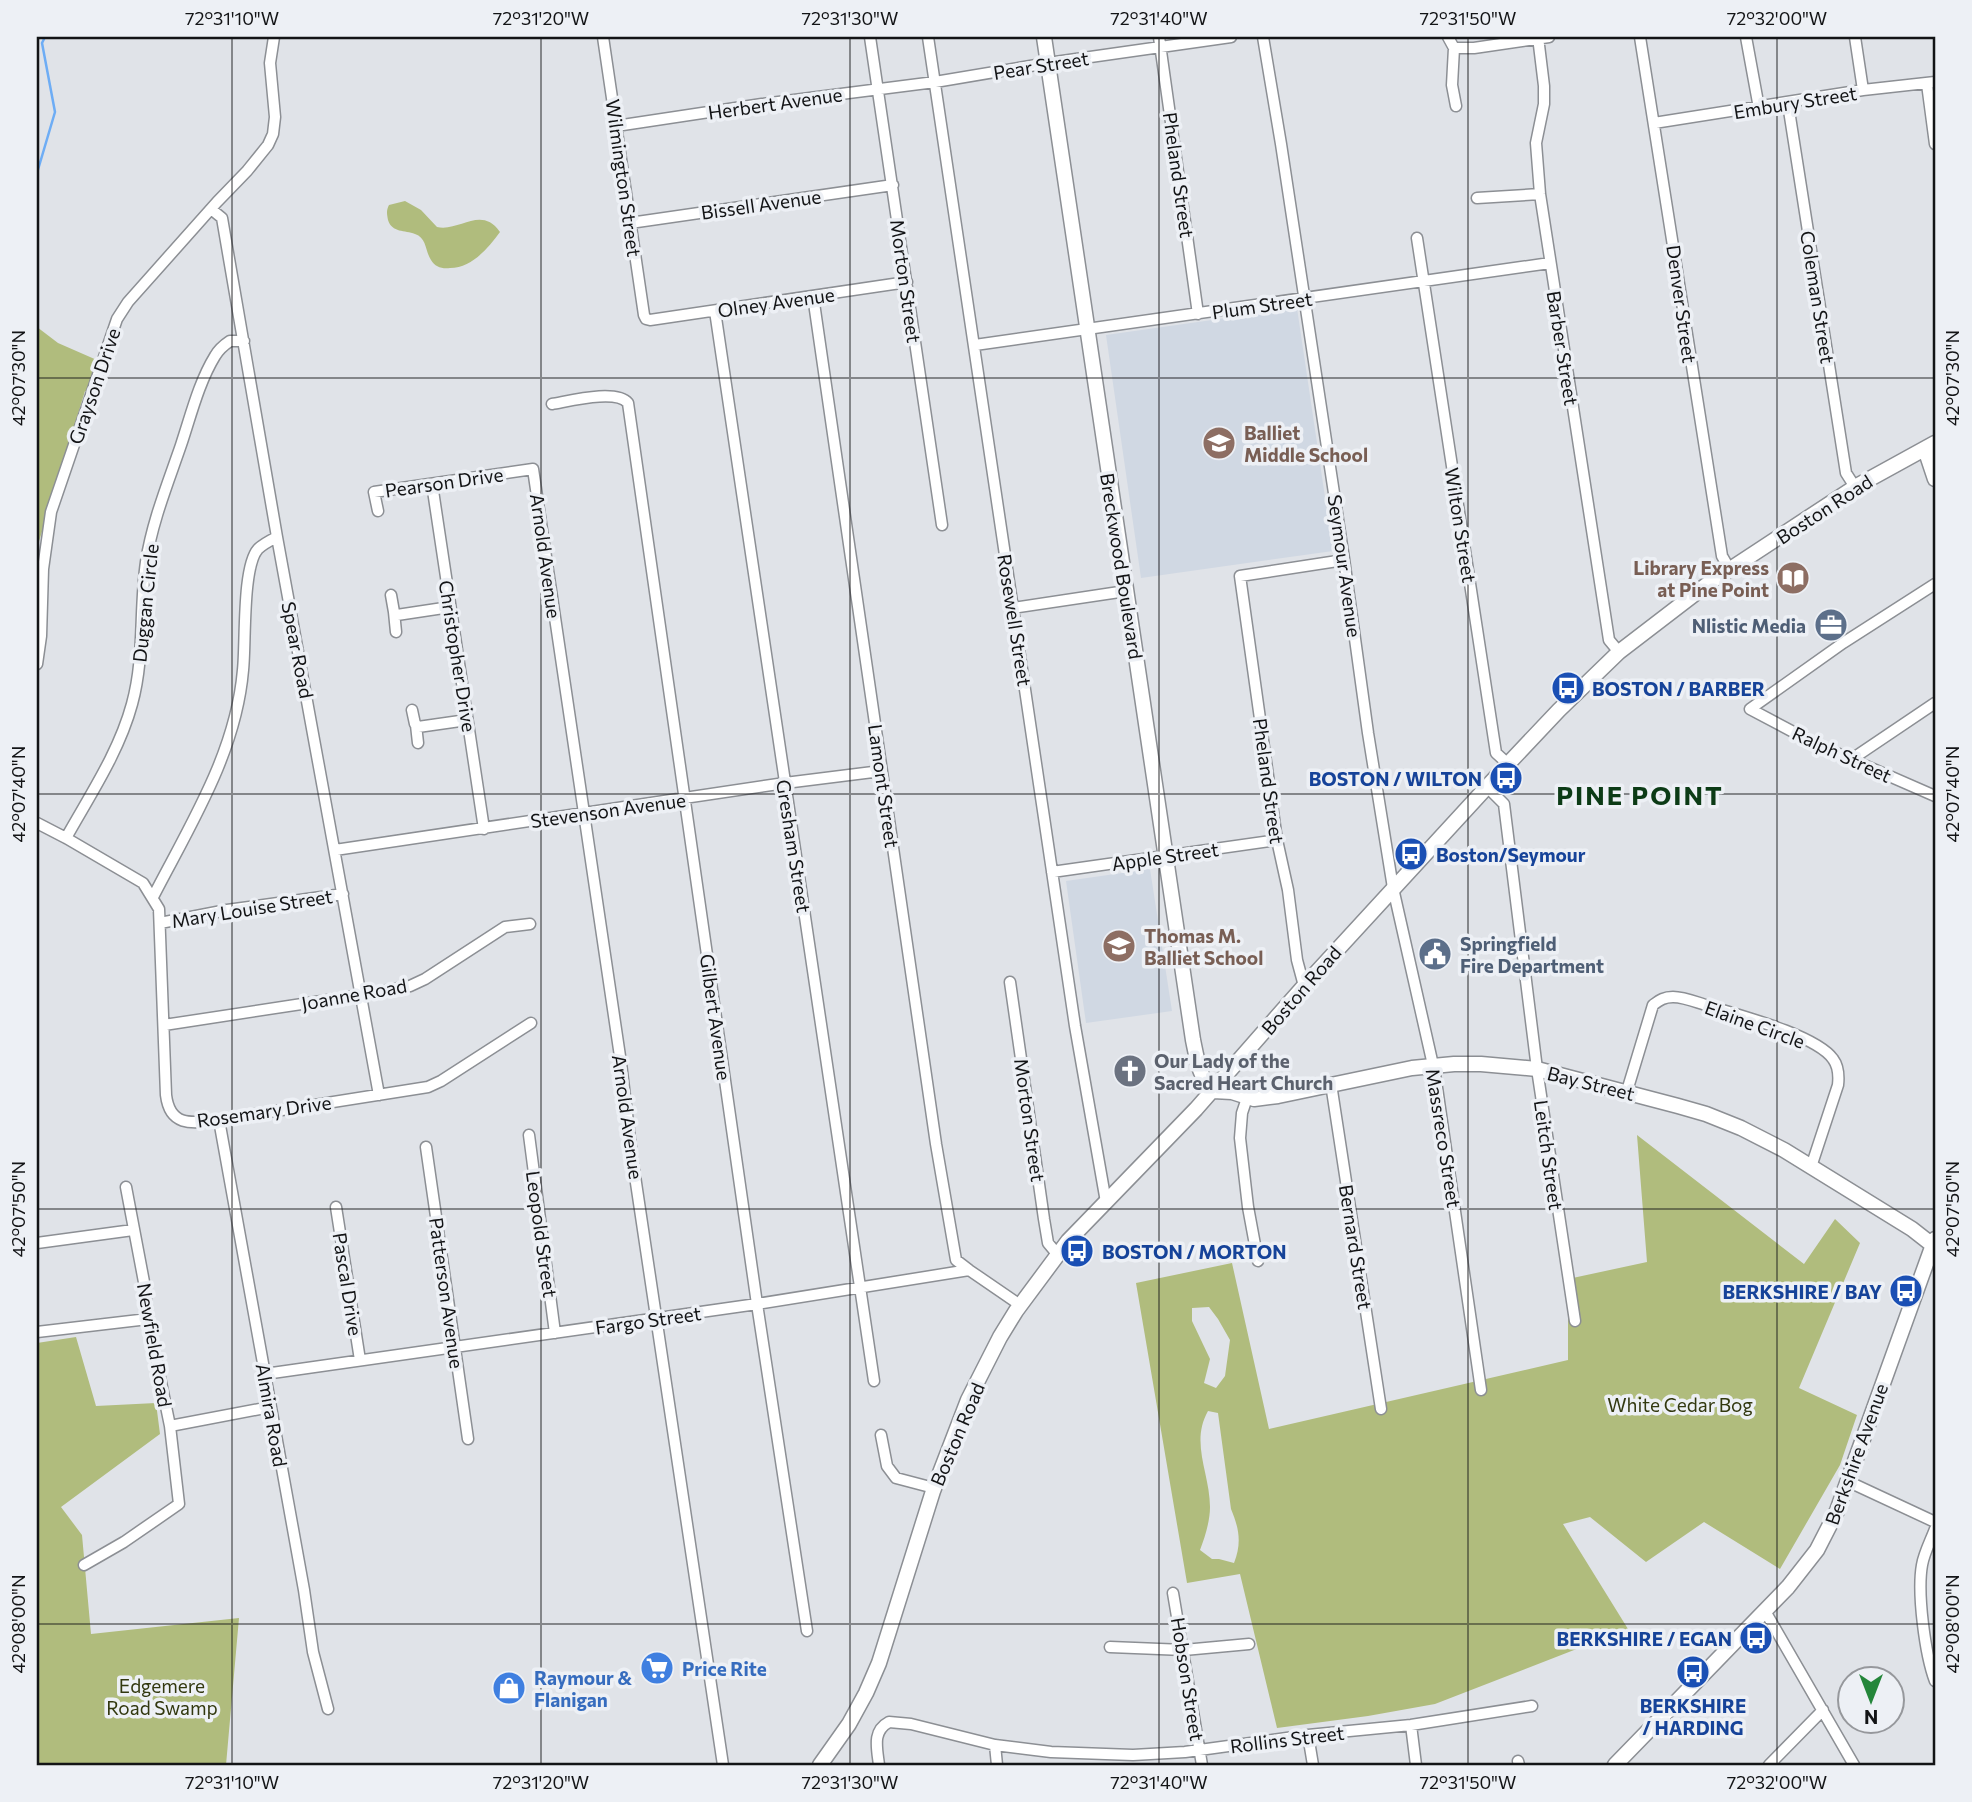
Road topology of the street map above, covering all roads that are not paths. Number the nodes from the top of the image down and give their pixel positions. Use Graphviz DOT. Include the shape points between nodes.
graph roads {
  1 [pos="274,37"];
  2 [pos="603,37"];
  3 [pos="870,37"];
  4 [pos="928,37"];
  5 [pos="1044,37"];
  6 [pos="1231,37"];
  7 [pos="1263,37"];
  8 [pos="1448,37"];
  9 [pos="1542,37"];
  10 [pos="1640,37"];
  11 [pos="1746,37"];
  12 [pos="1855,37"];
  13 [pos="1159,42"];
  14 [pos="1454,48"];
  15 [pos="1048,63"];
  16 [pos="934,82"];
  17 [pos="1931,83"];
  18 [pos="878,89"];
  19 [pos="1863,90"];
  20 [pos="1788,104"];
  21 [pos="1456,106"];
  22 [pos="1759,108"];
  23 [pos="1654,123"];
  24 [pos="616,126"];
  25 [pos="1935,144"];
  26 [pos="892,186"];
  27 [pos="1540,194"];
  28 [pos="1477,198"];
  29 [pos="211,209"];
  30 [pos="630,223"];
  31 [pos="1417,238"];
  32 [pos="1550,263"];
  33 [pos="907,282"];
  34 [pos="1423,282"];
  35 [pos="813,296"];
  36 [pos="1305,299"];
  37 [pos="715,311"];
  38 [pos="1198,314"];
  39 [pos="646,319"];
  40 [pos="1087,329"];
  41 [pos="244,341"];
  42 [pos="975,345"];
  43 [pos="552,404"];
  44 [pos="1930,446"];
  45 [pos="533,469"];
  46 [pos="1935,479"];
  47 [pos="432,484"];
  48 [pos="1855,487"];
  49 [pos="378,511"];
  50 [pos="942,525"];
  51 [pos="277,537"];
  52 [pos="1345,560"];
  53 [pos="1730,570"];
  54 [pos="1935,584"];
  55 [pos="1126,591"];
  56 [pos="391,595"];
  57 [pos="450,607"];
  58 [pos="1013,608"];
  59 [pos="394,612"];
  60 [pos="396,632"];
  61 [pos="1619,652"];
  62 [pos="37,664"];
  63 [pos="1935,704"];
  64 [pos="412,710"];
  65 [pos="467,720"];
  66 [pos="416,725"];
  67 [pos="418,743"];
  68 [pos="1852,759"];
  69 [pos="1508,764"];
  70 [pos="881,771"];
  71 [pos="785,783"];
  72 [pos="1487,787"];
  73 [pos="1935,796"];
  74 [pos="686,799"];
  75 [pos="584,814"];
  76 [pos="37,823"];
  77 [pos="484,829"];
  78 [pos="66,838"];
  79 [pos="1277,840"];
  80 [pos="335,850"];
  81 [pos="1166,856"];
  82 [pos="1052,872"];
  83 [pos="1393,888"];
  84 [pos="343,894"];
  85 [pos="153,897"];
  86 [pos="160,923"];
  87 [pos="530,924"];
  88 [pos="1010,982"];
  89 [pos="1304,986"];
  90 [pos="361,995"];
  91 [pos="530,1023"];
  92 [pos="164,1025"];
  93 [pos="1433,1066"];
  94 [pos="1537,1069"];
  95 [pos="1331,1084"];
  96 [pos="1213,1091"];
  97 [pos="1627,1091"];
  98 [pos="379,1095"];
  99 [pos="1247,1098"];
  100 [pos="219,1120"];
  101 [pos="529,1135"];
  102 [pos="426,1147"];
  103 [pos="1811,1167"];
  104 [pos="126,1187"];
  105 [pos="1106,1202"];
  106 [pos="336,1207"];
  107 [pos="134,1230"];
  108 [pos="37,1243"];
  109 [pos="1934,1243"];
  110 [pos="1058,1255"];
  111 [pos="1258,1261"];
  112 [pos="969,1270"];
  113 [pos="860,1288"];
  114 [pos="757,1304"];
  115 [pos="1020,1305"];
  116 [pos="148,1319"];
  117 [pos="657,1319"];
  118 [pos="1574,1321"];
  119 [pos="37,1332"];
  120 [pos="555,1333"];
  121 [pos="454,1347"];
  122 [pos="360,1360"];
  123 [pos="265,1374"];
  124 [pos="874,1381"];
  125 [pos="1481,1390"];
  126 [pos="270,1407"];
  127 [pos="1381,1409"];
  128 [pos="170,1426"];
  129 [pos="881,1435"];
  130 [pos="468,1439"];
  131 [pos="1847,1481"];
  132 [pos="934,1488"];
  133 [pos="1935,1522"];
  134 [pos="1935,1529"];
  135 [pos="84,1565"];
  136 [pos="1173,1593"];
  137 [pos="1765,1611"];
  138 [pos="807,1632"];
  139 [pos="1249,1644"];
  140 [pos="1110,1647"];
  141 [pos="1184,1650"];
  142 [pos="1935,1681"];
  143 [pos="1532,1706"];
  144 [pos="328,1709"];
  145 [pos="1823,1710"];
  146 [pos="1411,1725"];
  147 [pos="1308,1735"];
  148 [pos="995,1745"];
  149 [pos="1199,1749"];
  150 [pos="723,1765"];
  151 [pos="820,1765"];
  152 [pos="879,1765"];
  153 [pos="998,1765"];
  154 [pos="1202,1765"];
  155 [pos="1313,1765"];
  156 [pos="1416,1765"];
  157 [pos="1615,1765"];
  158 [pos="1769,1765"];
  159 [pos="1854,1765"];
  1 -- 29 [label="street, Grayson Drive" via="270,63 273,134 258,158"];
  2 -- 24 [label="street, Wilmington Street"];
  3 -- 18 [label="street, Morton Street"];
  4 -- 16 [label="street, Rosewell Street"];
  5 -- 15 [label="main road, Breckwood Boulevard"];
  6 -- 13 [label="street, Pear Street"];
  7 -- 36 [label="street, Seymour Avenue"];
  8 -- 14 [label="street"];
  9 -- 14 [label="street"];
  9 -- 27 [label="street, Barber Street" via="1544,104 1536,143"];
  10 -- 23 [label="street, Denver Street"];
  11 -- 22 [label="street"];
  12 -- 19 [label="street"];
  13 -- 15 [label="street, Pear Street"];
  13 -- 38 [label="street, Pheland Street"];
  14 -- 21 [label="street"];
  15 -- 16 [label="street, Pear Street"];
  15 -- 40 [label="main road, Breckwood Boulevard"];
  16 -- 18 [label="street, Herbert Avenue"];
  16 -- 42 [label="street, Rosewell Street"];
  17 -- 19 [label="street, Embury Street"];
  17 -- 25 [label="street"];
  18 -- 24 [label="street, Herbert Avenue"];
  18 -- 26 [label="street, Morton Street"];
  19 -- 20 [label="street, Embury Street"];
  20 -- 22 [label="street, Embury Street"];
  20 -- 48 [label="street, Coleman Street" via="1846,473"];
  22 -- 23 [label="street, Embury Street"];
  23 -- 53 [label="street, Denver Street" via="1722,556"];
  24 -- 30 [label="street, Wilmington Street"];
  26 -- 30 [label="street, Bissell Avenue"];
  26 -- 33 [label="street, Morton Street"];
  27 -- 28 [label="street"];
  27 -- 32 [label="street, Barber Street"];
  29 -- 41 [label="street, Spear Road" via="222,218"];
  29 -- 62 [label="street, Grayson Drive" via="117,319 51,512"];
  30 -- 39 [label="street, Wilmington Street"];
  31 -- 34 [label="street, Wilton Street"];
  32 -- 34 [label="street, Plum Street"];
  32 -- 61 [label="street, Barber Street" via="1609,640"];
  33 -- 35 [label="street, Olney Avenue"];
  33 -- 50 [label="street, Morton Street"];
  34 -- 36 [label="street, Plum Street"];
  34 -- 69 [label="street, Wilton Street" via="1496,753"];
  35 -- 37 [label="street, Olney Avenue"];
  35 -- 70 [label="street, Lamont Street"];
  36 -- 38 [label="street, Plum Street"];
  36 -- 52 [label="street, Seymour Avenue"];
  37 -- 39 [label="street, Olney Avenue"];
  37 -- 71 [label="street, Gresham Street"];
  38 -- 40 [label="street, Plum Street"];
  40 -- 42 [label="street, Plum Street"];
  40 -- 55 [label="main road, Breckwood Boulevard"];
  41 -- 51 [label="street, Spear Road"];
  41 -- 78 [label="street, Duggan Circle" via="228,342 217,353 192,411 148,552 132,705"];
  42 -- 58 [label="street, Rosewell Street"];
  43 -- 74 [label="street, Gilbert Avenue" via="612,396 624,397 628,403"];
  44 -- 46 [label="main road"];
  44 -- 48 [label="main road, Boston Road"];
  45 -- 47 [label="street, Pearson Drive"];
  45 -- 75 [label="street, Arnold Avenue"];
  47 -- 49 [label="street, Pearson Drive" via="374,492"];
  47 -- 57 [label="street, Christopher Drive"];
  48 -- 53 [label="main road, Boston Road"];
  51 -- 80 [label="street, Spear Road"];
  51 -- 85 [label="street" via="257,549 251,565 240,693 218,769"];
  52 -- 79 [label="street, Pheland Street" via="1240,576"];
  52 -- 83 [label="street, Seymour Avenue"];
  53 -- 61 [label="main road, Boston Road"];
  54 -- 68 [label="street, Ralph Street" via="1750,709"];
  55 -- 58 [label="street"];
  55 -- 81 [label="main road, Breckwood Boulevard"];
  56 -- 59 [label="street"];
  57 -- 59 [label="street"];
  57 -- 65 [label="street, Christopher Drive"];
  58 -- 82 [label="street, Rosewell Street"];
  59 -- 60 [label="street"];
  61 -- 69 [label="main road, Boston Road"];
  63 -- 68 [label="street"];
  64 -- 66 [label="street"];
  65 -- 66 [label="street"];
  65 -- 77 [label="street, Christopher Drive"];
  66 -- 67 [label="street"];
  68 -- 73 [label="street, Ralph Street"];
  69 -- 72 [label="main road, Boston Road"];
  70 -- 71 [label="street, Stevenson Avenue"];
  70 -- 112 [label="street, Lamont Street" via="956,1260"];
  71 -- 74 [label="street, Stevenson Avenue"];
  71 -- 113 [label="street, Gresham Street"];
  72 -- 83 [label="main road, Boston Road"];
  72 -- 94 [label="street, Leitch Street" via="1504,804"];
  74 -- 75 [label="street, Stevenson Avenue"];
  74 -- 114 [label="street, Gilbert Avenue"];
  75 -- 77 [label="street, Stevenson Avenue"];
  75 -- 117 [label="street, Arnold Avenue"];
  76 -- 78 [label="street"];
  77 -- 80 [label="street, Stevenson Avenue"];
  78 -- 85 [label="street" via="142,883"];
  79 -- 81 [label="street, Apple Street"];
  79 -- 89 [label="street, Pheland Street"];
  80 -- 84 [label="street, Spear Road"];
  81 -- 82 [label="street, Apple Street"];
  81 -- 96 [label="main road, Breckwood Boulevard" via="1196,1056 1205,1083"];
  82 -- 105 [label="street, Rosewell Street"];
  83 -- 89 [label="main road, Boston Road"];
  83 -- 93 [label="street, Massreco Street"];
  84 -- 86 [label="street, Mary Louise Street"];
  84 -- 90 [label="street, Spear Road"];
  85 -- 86 [label="street, Rosemary Drive"];
  86 -- 92 [label="street, Rosemary Drive"];
  87 -- 90 [label="street, Joanne Road" via="505,927 410,986"];
  88 -- 110 [label="street, Morton Street" via="1048,1243"];
  89 -- 96 [label="main road, Boston Road"];
  90 -- 92 [label="street, Joanne Road"];
  90 -- 98 [label="street, Spear Road"];
  91 -- 98 [label="street, Rosemary Drive" via="441,1081"];
  92 -- 100 [label="street, Rosemary Drive" via="167,1106 185,1122"];
  93 -- 94 [label="main road, Bay Street"];
  93 -- 95 [label="main road, Bay Street"];
  93 -- 125 [label="street, Massreco Street"];
  94 -- 97 [label="main road, Bay Street"];
  94 -- 118 [label="street, Leitch Street"];
  95 -- 99 [label="main road, Bay Street"];
  95 -- 127 [label="street, Bernard Street"];
  96 -- 99 [label="main road, Bay Street"];
  96 -- 105 [label="main road, Boston Road"];
  97 -- 103 [label="main road, Bay Street" via="1741,1128"];
  97 -- 103 [label="street, Elaine Circle" via="1653,1005 1660,999 1679,998 1796,1035 1826,1052 1839,1073"];
  98 -- 100 [label="street, Rosemary Drive"];
  99 -- 111 [label="street" via="1240,1138"];
  100 -- 123 [label="street, Almira Road"];
  101 -- 120 [label="street, Leopold Street"];
  102 -- 121 [label="street, Patterson Avenue"];
  103 -- 109 [label="main road, Bay Street"];
  104 -- 107 [label="street, Newfield Road"];
  105 -- 110 [label="main road, Boston Road"];
  106 -- 122 [label="street, Pascal Drive"];
  107 -- 108 [label="street"];
  107 -- 116 [label="street, Newfield Road"];
  109 -- 131 [label="main road, Berkshire Avenue"];
  110 -- 115 [label="main road, Boston Road"];
  112 -- 113 [label="street, Fargo Street"];
  112 -- 115 [label="street"];
  113 -- 114 [label="street, Fargo Street"];
  113 -- 124 [label="street, Gresham Street"];
  114 -- 117 [label="street, Fargo Street"];
  114 -- 138 [label="street, Gilbert Avenue"];
  115 -- 132 [label="main road, Boston Road" via="968,1400"];
  116 -- 119 [label="street"];
  116 -- 128 [label="street, Newfield Road"];
  117 -- 120 [label="street, Fargo Street"];
  117 -- 150 [label="street, Arnold Avenue"];
  120 -- 121 [label="street, Fargo Street"];
  121 -- 122 [label="street, Fargo Street"];
  121 -- 130 [label="street, Patterson Avenue"];
  122 -- 123 [label="street, Fargo Street"];
  123 -- 126 [label="street, Almira Road"];
  126 -- 128 [label="street"];
  126 -- 144 [label="street, Almira Road" via="313,1652"];
  128 -- 135 [label="street, Newfield Road" via="179,1504"];
  129 -- 132 [label="street" via="887,1466 896,1478"];
  131 -- 133 [label="street"];
  131 -- 137 [label="main road, Berkshire Avenue" via="1817,1550"];
  132 -- 151 [label="main road, Boston Road" via="879,1663 849,1724"];
  134 -- 142 [label="street" via="1922,1563 1919,1589"];
  136 -- 141 [label="street, Hobson Street"];
  137 -- 145 [label="street"];
  137 -- 157 [label="main road, Berkshire Avenue"];
  139 -- 141 [label="street"];
  140 -- 141 [label="street"];
  141 -- 149 [label="street, Hobson Street"];
  143 -- 146 [label="street, Rollins Street"];
  145 -- 158 [label="street"];
  145 -- 159 [label="street"];
  146 -- 147 [label="street, Rollins Street"];
  146 -- 156 [label="street"];
  147 -- 149 [label="street, Rollins Street"];
  147 -- 155 [label="street"];
  148 -- 149 [label="street, Rollins Street" via="1107,1755"];
  148 -- 152 [label="street, Rollins Street" via="889,1722 876,1737"];
  148 -- 153 [label="street"];
  149 -- 154 [label="street, Hobson Street"];
}
